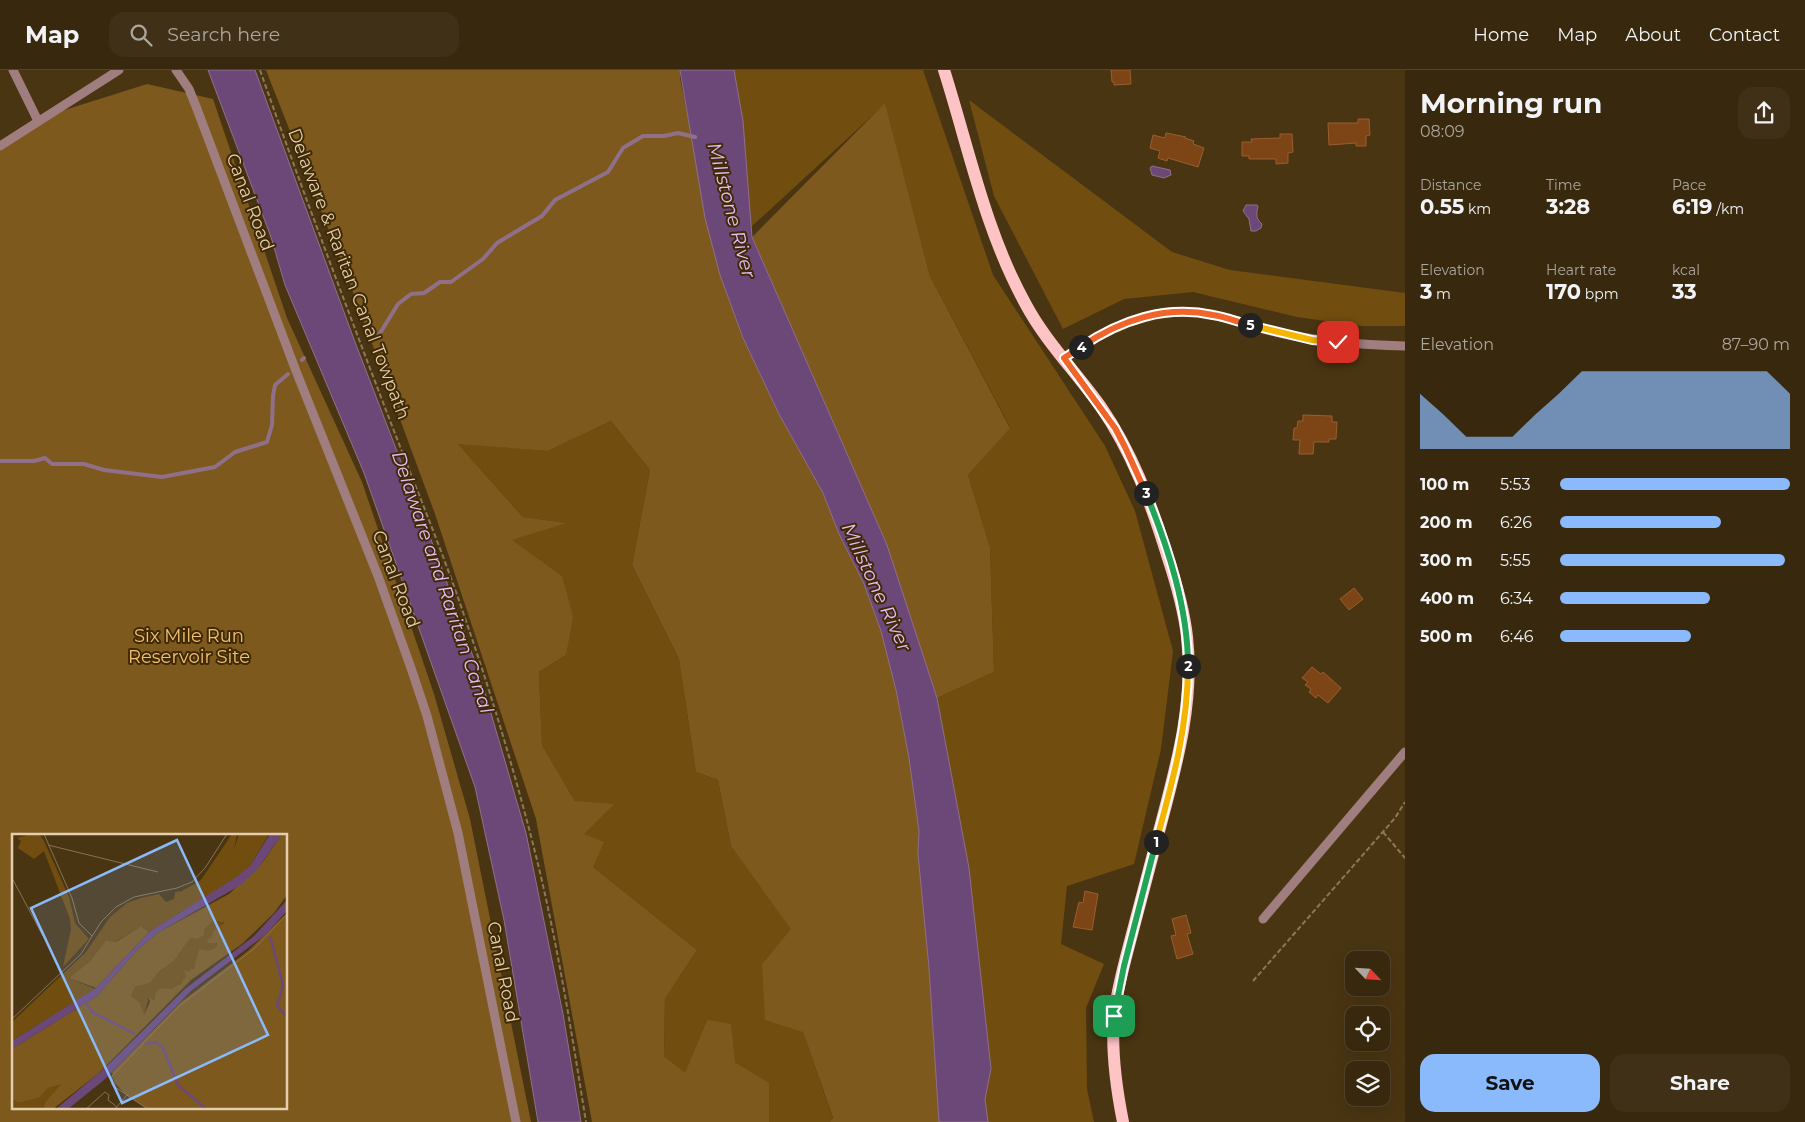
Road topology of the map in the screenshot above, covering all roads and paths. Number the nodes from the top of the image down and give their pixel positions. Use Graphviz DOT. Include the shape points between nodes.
graph roads {
  1 [pos="13,70"];
  2 [pos="119,70"];
  3 [pos="176,70"];
  4 [pos="260,70"];
  5 [pos="944,70"];
  6 [pos="38,122"];
  7 [pos="0,146"];
  8 [pos="1405,346"];
  9 [pos="1064,358"];
  10 [pos="1405,752"];
  11 [pos="1405,802"];
  12 [pos="1383,832"];
  13 [pos="1405,858"];
  14 [pos="1264,919"];
  15 [pos="1253,981"];
  16 [pos="516,1122"];
  17 [pos="586,1122"];
  18 [pos="1123,1122"];
  1 -- 6 [label="street"];
  2 -- 6 [label="street"];
  3 -- 16 [label="street, Canal Road" via="198,109 414,676 458,833"];
  4 -- 17 [label="path, Delaware & Raritan Canal Towpath" via="442,552 490,694 537,862"];
  5 -- 9 [label="main road" via="986,213 1005,264 1027,307"];
  6 -- 7 [label="street"];
  8 -- 9 [label="street" via="1312,340 1214,315 1182,312 1142,316 1118,325"];
  9 -- 18 [label="main road" via="1115,428 1135,468 1174,576 1187,637 1188,686 1182,738 1114,1016 1114,1065"];
  10 -- 14 [label="street"];
  11 -- 12 [label="path"];
  12 -- 13 [label="path"];
  12 -- 15 [label="path"];
}
